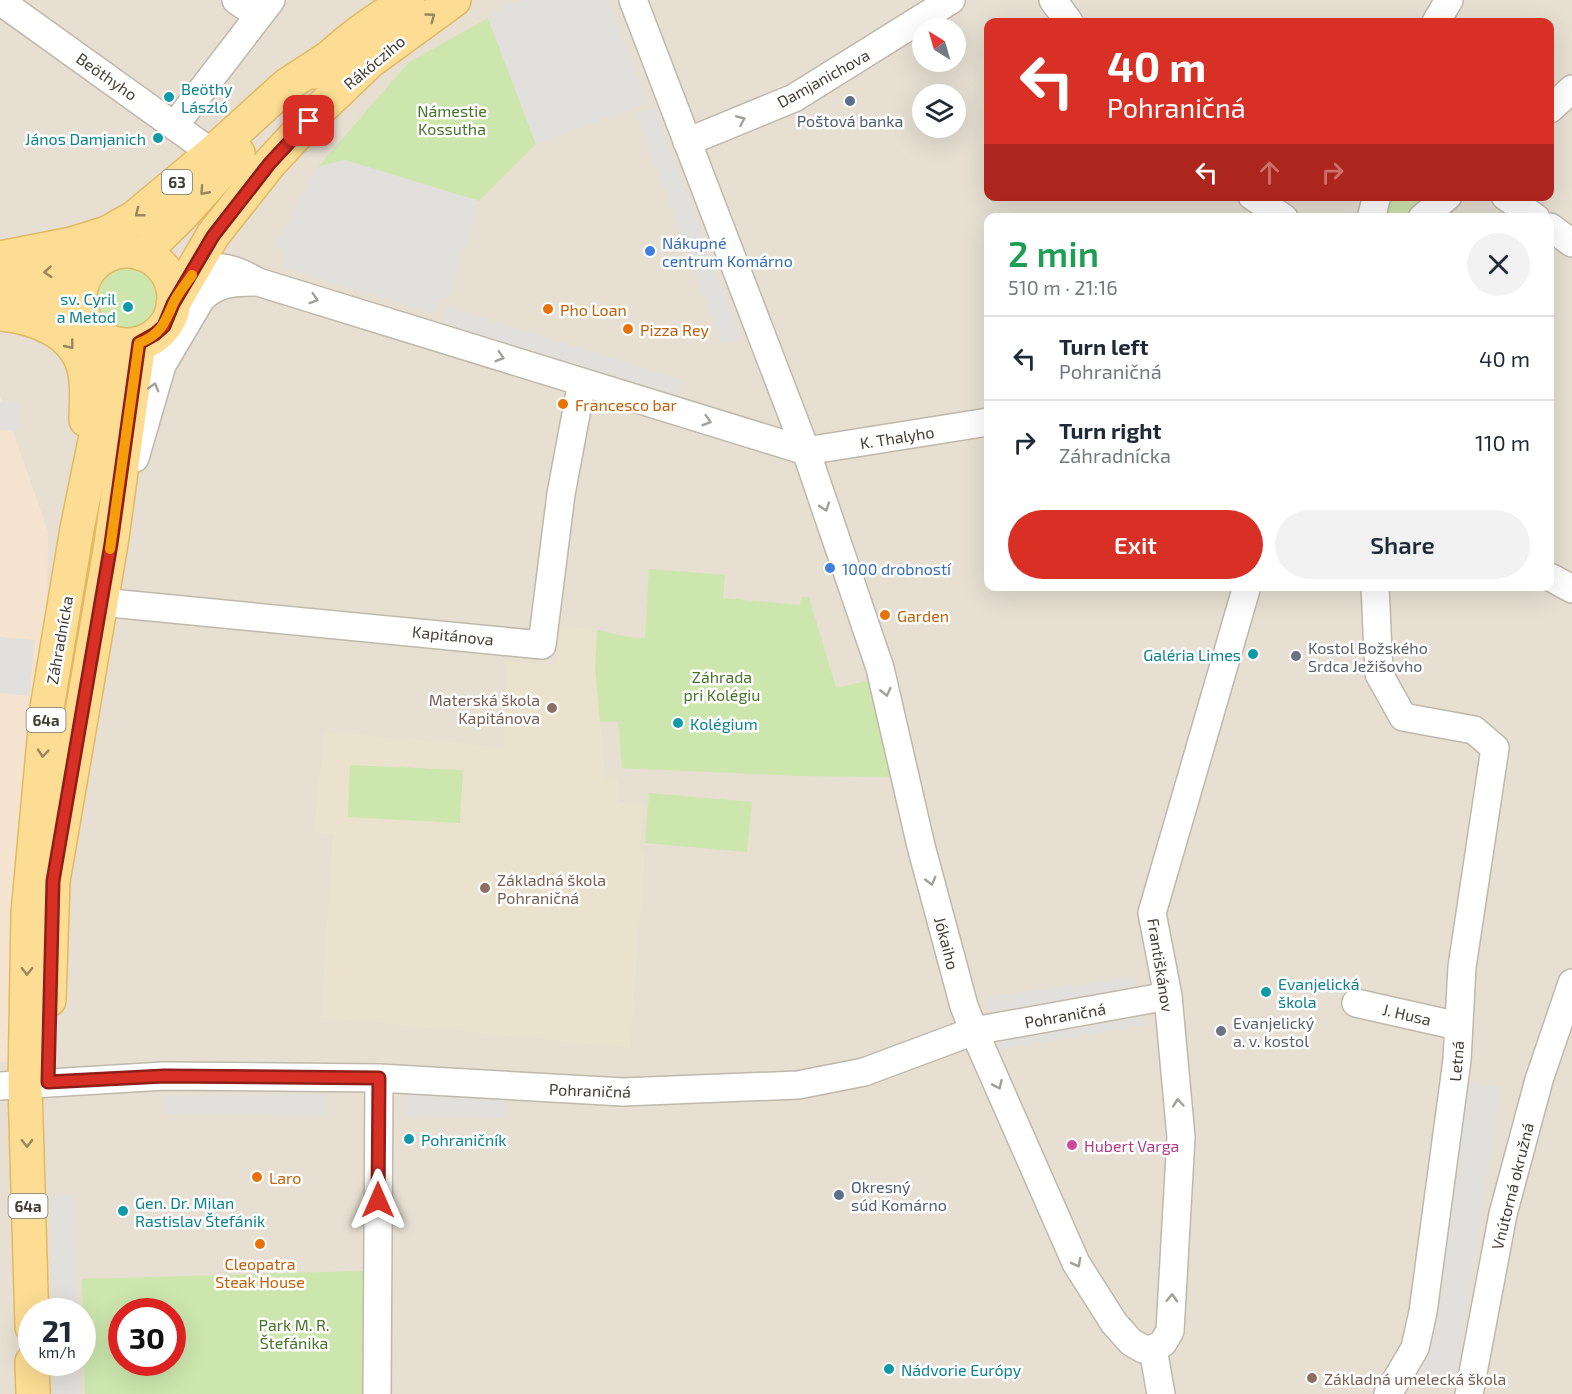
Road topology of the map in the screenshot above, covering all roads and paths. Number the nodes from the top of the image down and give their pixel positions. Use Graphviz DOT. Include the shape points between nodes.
graph roads {
  1 [pos="236,0"];
  2 [pos="408,0"];
  3 [pos="454,0"];
  4 [pos="633,0"];
  5 [pos="951,0"];
  6 [pos="1053,0"];
  7 [pos="1449,0"];
  8 [pos="0,1"];
  9 [pos="264,8"];
  10 [pos="1066,18"];
  11 [pos="1438,18"];
  12 [pos="330,57"];
  13 [pos="1572,89"];
  14 [pos="1554,105"];
  15 [pos="176,125"];
  16 [pos="687,142"];
  17 [pos="212,153"];
  18 [pos="1259,201"];
  19 [pos="1442,201"];
  20 [pos="1512,201"];
  21 [pos="1277,213"];
  22 [pos="1428,213"];
  23 [pos="1529,213"];
  24 [pos="1554,230"];
  25 [pos="1572,243"];
  26 [pos="142,254"];
  27 [pos="0,258"];
  28 [pos="95,263"];
  29 [pos="194,272"];
  30 [pos="0,274"];
  31 [pos="258,282"];
  32 [pos="0,294"];
  33 [pos="173,304"];
  34 [pos="80,305"];
  35 [pos="0,314"];
  36 [pos="125,342"];
  37 [pos="582,382"];
  38 [pos="984,423"];
  39 [pos="806,451"];
  40 [pos="77,529"];
  41 [pos="111,544"];
  42 [pos="1554,579"];
  43 [pos="1572,589"];
  44 [pos="1246,591"];
  45 [pos="1375,591"];
  46 [pos="100,602"];
  47 [pos="1572,983"];
  48 [pos="1168,996"];
  49 [pos="1356,1003"];
  50 [pos="1458,1026"];
  51 [pos="974,1032"];
  52 [pos="379,1078"];
  53 [pos="24,1084"];
  54 [pos="31,1298"];
  55 [pos="50,1298"];
  56 [pos="1153,1349"];
  57 [pos="32,1376"];
  58 [pos="53,1376"];
  59 [pos="33,1394"];
  60 [pos="54,1394"];
  61 [pos="377,1394"];
  62 [pos="1161,1394"];
  63 [pos="1388,1394"];
  64 [pos="1469,1394"];
  1 -- 9 [label="street"];
  2 -- 12 [label="main road, Rákócziho / 63" via="372,22"];
  29 -- 3 [label="main road, Rákócziho, one-way" via="213,236 270,163 322,107 369,62"];
  4 -- 16 [label="street"];
  16 -- 5 [label="street, Damjanichova, one-way" via="794,98"];
  6 -- 10 [label="street"];
  7 -- 11 [label="street"];
  8 -- 15 [label="street, Beöthyho"];
  9 -- 15 [label="street"];
  12 -- 17 [label="main road, 63" via="287,85"];
  12 -- 26 [label="main road, Rákócziho / 63, one-way"];
  13 -- 14 [label="street"];
  15 -- 17 [label="street, Beöthyho"];
  16 -- 39 [label="street"];
  17 -- 27 [label="main road, 63, one-way" via="134,218 107,233"];
  18 -- 21 [label="street"];
  19 -- 22 [label="street"];
  20 -- 23 [label="street"];
  24 -- 25 [label="street"];
  26 -- 28 [label="main road" via="121,252"];
  26 -- 33 [label="main road" via="166,273"];
  28 -- 30 [label="main road, one-way" via="55,272"];
  28 -- 34 [label="main road" via="83,282"];
  29 -- 31 [label="street" via="226,268"];
  29 -- 33 [label="main road, Rákócziho"];
  31 -- 37 [label="street, one-way"];
  41 -- 31 [label="street, one-way" via="162,365 209,291 226,283"];
  32 -- 34 [label="main road"];
  33 -- 36 [label="main road" via="160,330"];
  34 -- 36 [label="main road" via="90,327"];
  35 -- 40 [label="main road, one-way" via="40,322 58,331 73,345 83,364 86,456"];
  36 -- 40 [label="main road, Záhradnícka / 64a" via="110,372"];
  36 -- 41 [label="main road, Záhradnícka / 64a"];
  37 -- 39 [label="street, one-way"];
  37 -- 46 [label="street, Kapitánova" via="561,494 542,645"];
  38 -- 39 [label="street, K. Thalyho"];
  39 -- 51 [label="street, Jókaiho, one-way" via="880,668 921,846"];
  40 -- 53 [label="main road, Záhradnícka / 64a, one-way" via="47,708 36,822 28,913"];
  41 -- 46 [label="main road, Záhradnícka / 64a"];
  42 -- 43 [label="street"];
  44 -- 48 [label="street, Františkánov" via="1152,914"];
  45 -- 50 [label="street, Letná" via="1379,674 1403,717 1474,730 1495,748 1462,967"];
  46 -- 53 [label="main road, Záhradnícka / 64a"];
  47 -- 64 [label="street, Vnútorná okružná" via="1539,1080 1503,1214"];
  48 -- 51 [label="street, Pohraničná"];
  56 -- 48 [label="street, Františkánov, one-way" via="1163,1343 1170,1331 1181,1137"];
  49 -- 50 [label="street, J. Husa"];
  50 -- 63 [label="street, Letná" via="1443,1176 1423,1312 1415,1348"];
  51 -- 52 [label="street, Pohraničná" via="864,1072 798,1085 623,1092"];
  51 -- 56 [label="street, Jókaiho, one-way" via="1076,1263 1114,1323 1131,1342 1143,1349"];
  52 -- 53 [label="street, Pohraničná" via="164,1076"];
  52 -- 61 [label="street"];
  53 -- 54 [label="main road, 64a, one-way"];
  53 -- 55 [label="main road, 64a"];
  56 -- 62 [label="street"];
  57 -- 59 [label="main road"];
  58 -- 60 [label="main road"];
}
